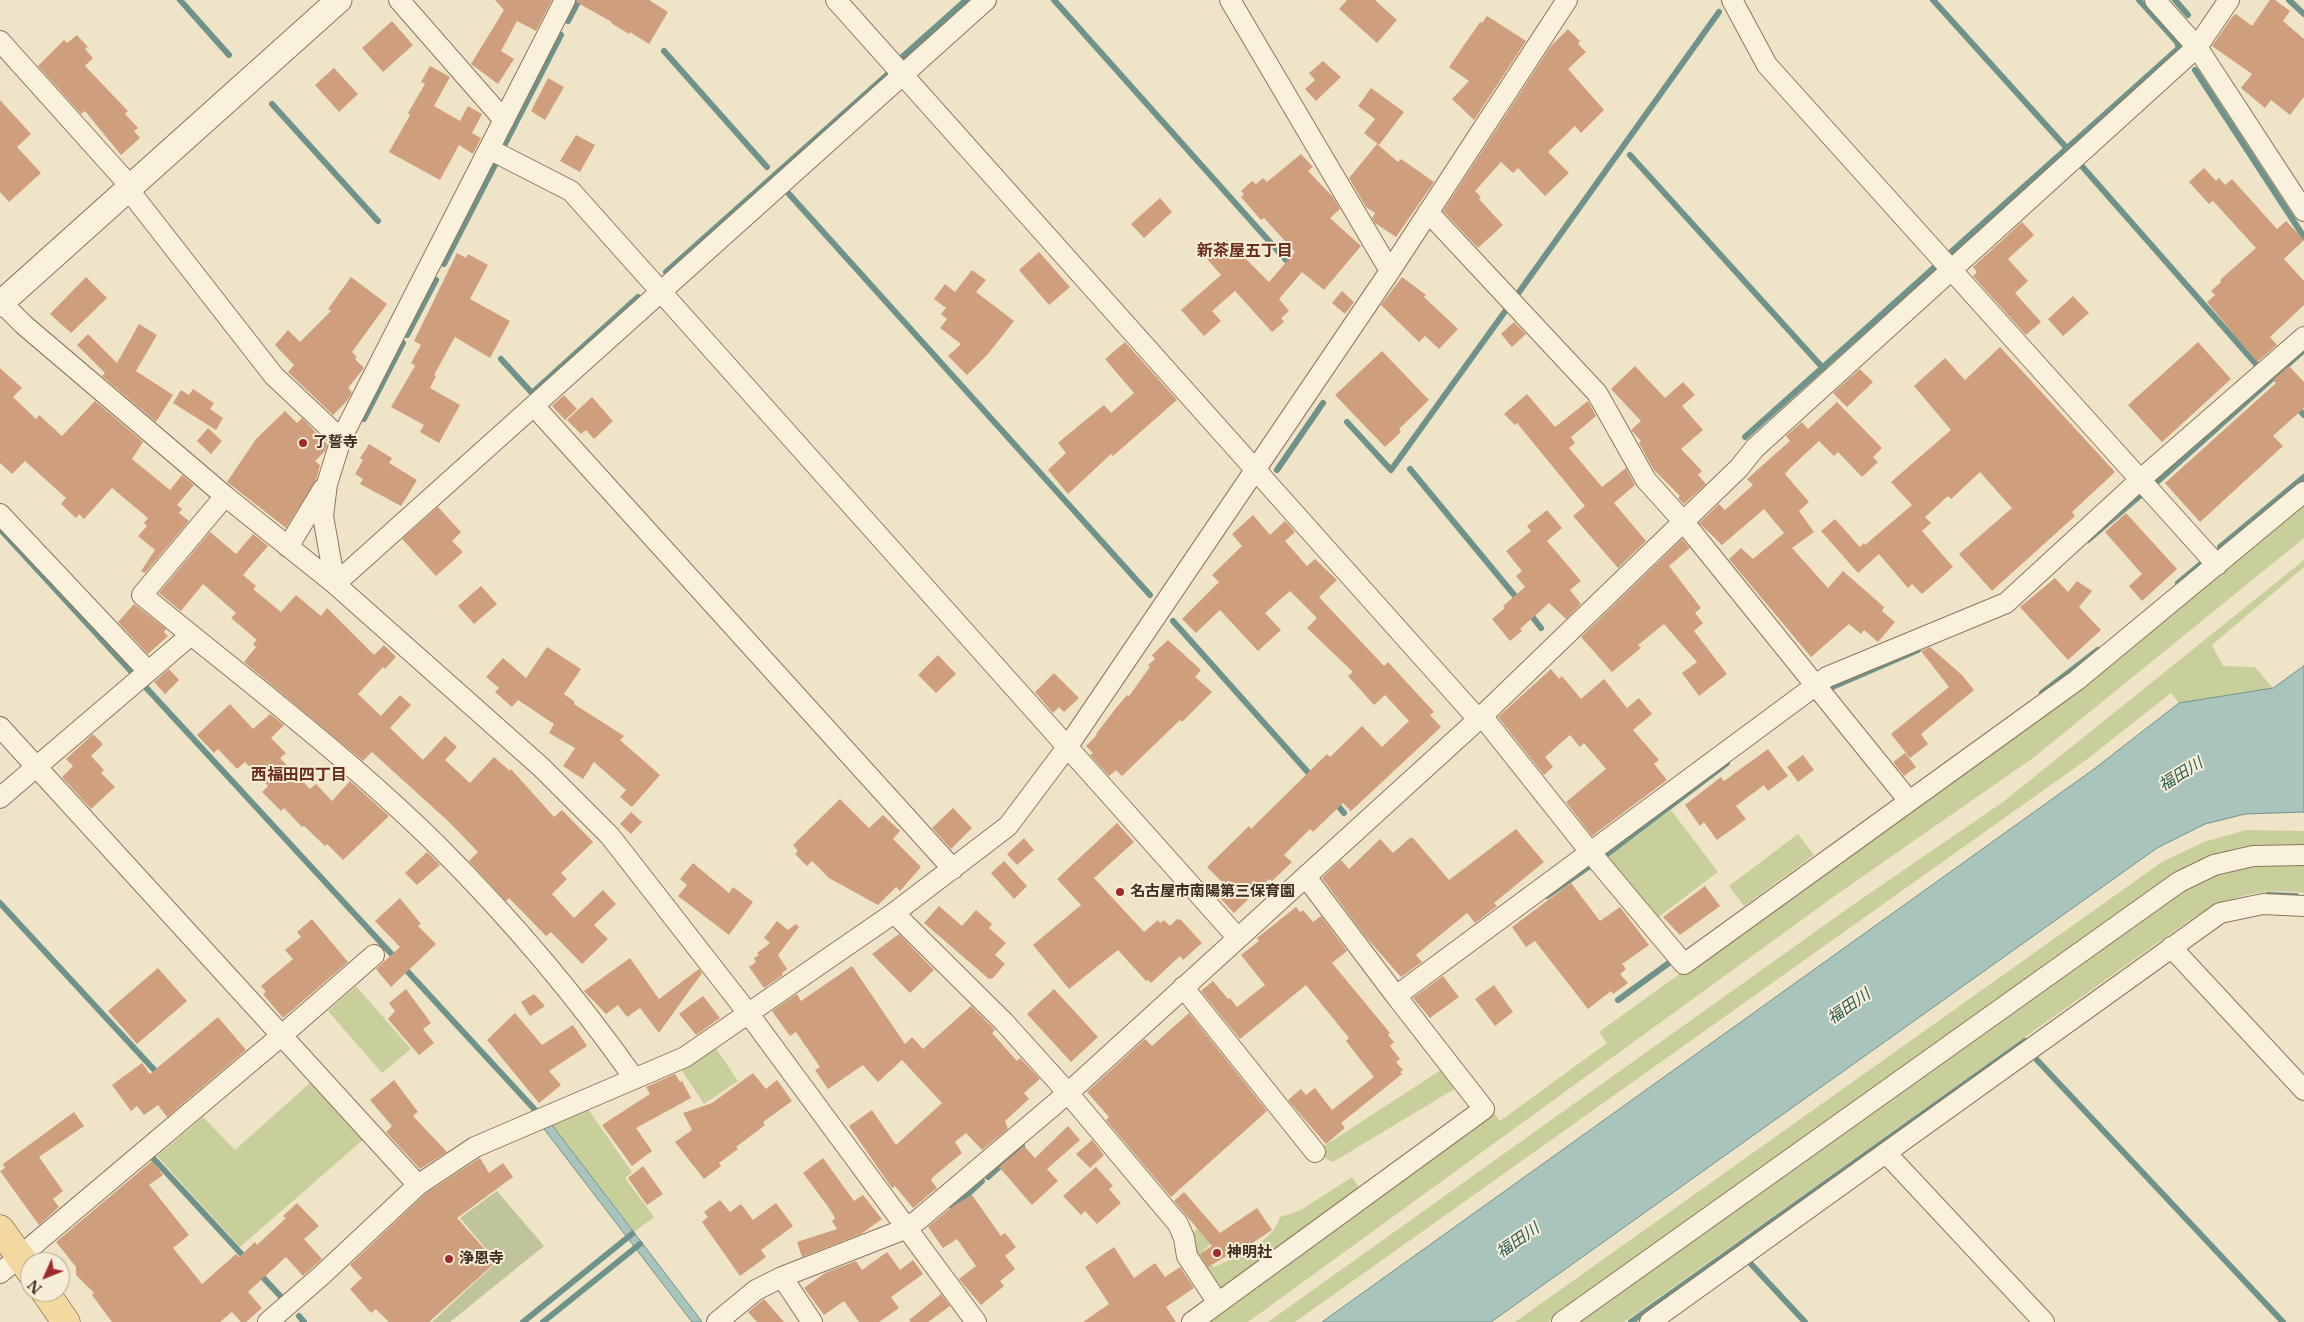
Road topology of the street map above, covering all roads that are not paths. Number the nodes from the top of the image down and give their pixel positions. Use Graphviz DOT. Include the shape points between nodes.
graph roads {
  1 [pos="339,0"];
  2 [pos="399,0"];
  3 [pos="566,0"];
  4 [pos="836,0"];
  5 [pos="986,0"];
  6 [pos="1230,0"];
  7 [pos="1568,0"];
  8 [pos="1732,0"];
  9 [pos="2155,0"];
  10 [pos="2229,0"];
  11 [pos="0,41"];
  12 [pos="2197,47"];
  13 [pos="902,75"];
  14 [pos="504,120"];
  15 [pos="489,149"];
  16 [pos="129,188"];
  17 [pos="2304,211"];
  18 [pos="1428,212"];
  19 [pos="1952,269"];
  20 [pos="1390,271"];
  21 [pos="661,292"];
  22 [pos="0,303"];
  23 [pos="2304,338"];
  24 [pos="534,406"];
  25 [pos="341,439"];
  26 [pos="1256,468"];
  27 [pos="2141,479"];
  28 [pos="327,484"];
  29 [pos="2304,492"];
  30 [pos="225,496"];
  31 [pos="0,514"];
  32 [pos="1682,520"];
  33 [pos="288,547"];
  34 [pos="2217,565"];
  35 [pos="335,584"];
  36 [pos="191,634"];
  37 [pos="141,677"];
  38 [pos="1816,685"];
  39 [pos="1480,718"];
  40 [pos="0,726"];
  41 [pos="1068,746"];
  42 [pos="37,767"];
  43 [pos="0,798"];
  44 [pos="1909,801"];
  45 [pos="1591,853"];
  46 [pos="2304,855"];
  47 [pos="953,869"];
  48 [pos="1306,877"];
  49 [pos="2304,906"];
  50 [pos="894,913"];
  51 [pos="1237,937"];
  52 [pos="2171,947"];
  53 [pos="374,955"];
  54 [pos="1183,987"];
  55 [pos="1396,996"];
  56 [pos="748,1013"];
  57 [pos="282,1036"];
  58 [pos="634,1078"];
  59 [pos="2304,1090"];
  60 [pos="1068,1093"];
  61 [pos="1315,1152"];
  62 [pos="1886,1154"];
  63 [pos="418,1185"];
  64 [pos="0,1229"];
  65 [pos="905,1229"];
  66 [pos="16,1267"];
  67 [pos="782,1277"];
  68 [pos="52,1302"];
  69 [pos="1218,1303"];
  70 [pos="66,1322"];
  71 [pos="268,1322"];
  72 [pos="717,1322"];
  73 [pos="812,1322"];
  74 [pos="976,1322"];
  75 [pos="1192,1322"];
  76 [pos="1562,1322"];
  77 [pos="1650,1322"];
  78 [pos="2044,1322"];
  1 -- 16 [label="street"];
  2 -- 14 [label="street"];
  3 -- 14 [label="street"];
  4 -- 13 [label="street"];
  5 -- 13 [label="street"];
  6 -- 20 [label="street"];
  7 -- 18 [label="street"];
  8 -- 19 [label="street" via="1767,65"];
  9 -- 12 [label="street"];
  10 -- 12 [label="street"];
  11 -- 16 [label="street"];
  12 -- 17 [label="street"];
  12 -- 19 [label="street"];
  13 -- 21 [label="street"];
  13 -- 26 [label="street"];
  14 -- 15 [label="street"];
  15 -- 21 [label="street" via="571,191"];
  15 -- 25 [label="street"];
  16 -- 22 [label="street"];
  16 -- 25 [label="street" via="274,376"];
  18 -- 20 [label="street"];
  18 -- 32 [label="street" via="1597,394 1646,480"];
  19 -- 27 [label="street"];
  19 -- 32 [label="street" via="1755,448"];
  20 -- 26 [label="street"];
  21 -- 24 [label="street"];
  21 -- 41 [label="street"];
  22 -- 30 [label="street"];
  23 -- 27 [label="street"];
  24 -- 35 [label="street"];
  24 -- 47 [label="street"];
  25 -- 28 [label="street"];
  26 -- 39 [label="street"];
  26 -- 41 [label="street"];
  27 -- 34 [label="street"];
  27 -- 38 [label="street" via="2006,603 1826,677"];
  28 -- 33 [label="street"];
  28 -- 35 [label="street" via="323,516"];
  29 -- 34 [label="street"];
  30 -- 33 [label="street"];
  30 -- 36 [label="street" via="142,595"];
  31 -- 37 [label="street"];
  32 -- 38 [label="street"];
  32 -- 39 [label="street"];
  33 -- 35 [label="street"];
  34 -- 44 [label="street" via="2077,680"];
  35 -- 56 [label="street" via="541,767 610,836"];
  36 -- 37 [label="street"];
  36 -- 58 [label="street" via="348,764 439,847 550,967"];
  37 -- 42 [label="street"];
  38 -- 44 [label="street"];
  38 -- 45 [label="street"];
  39 -- 45 [label="street"];
  39 -- 48 [label="street"];
  40 -- 42 [label="street"];
  41 -- 47 [label="street" via="1008,826"];
  41 -- 51 [label="street"];
  42 -- 43 [label="street"];
  42 -- 57 [label="street"];
  44 -- 45 [label="street" via="1684,964"];
  45 -- 55 [label="street"];
  46 -- 76 [label="street" via="2253,856 2214,865 2179,882"];
  47 -- 50 [label="street"];
  48 -- 51 [label="street"];
  48 -- 55 [label="street"];
  49 -- 52 [label="street" via="2263,904 2220,913"];
  50 -- 56 [label="street"];
  50 -- 60 [label="street" via="999,1017"];
  51 -- 54 [label="street"];
  52 -- 59 [label="street"];
  52 -- 62 [label="street"];
  53 -- 57 [label="street"];
  54 -- 60 [label="street"];
  54 -- 61 [label="street"];
  55 -- 69 [label="street" via="1484,1108"];
  56 -- 58 [label="street" via="685,1057"];
  56 -- 65 [label="street"];
  57 -- 63 [label="street"];
  57 -- 66 [label="street"];
  58 -- 63 [label="street" via="475,1146"];
  60 -- 65 [label="street"];
  60 -- 69 [label="street" via="1178,1224 1187,1256"];
  62 -- 77 [label="street"];
  62 -- 78 [label="street"];
  63 -- 71 [label="street"];
  64 -- 66 [label="main road"];
  65 -- 67 [label="street"];
  65 -- 74 [label="street"];
  67 -- 72 [label="street" via="756,1290"];
  67 -- 73 [label="street"];
  68 -- 70 [label="main road"];
  69 -- 75 [label="street"];
}
